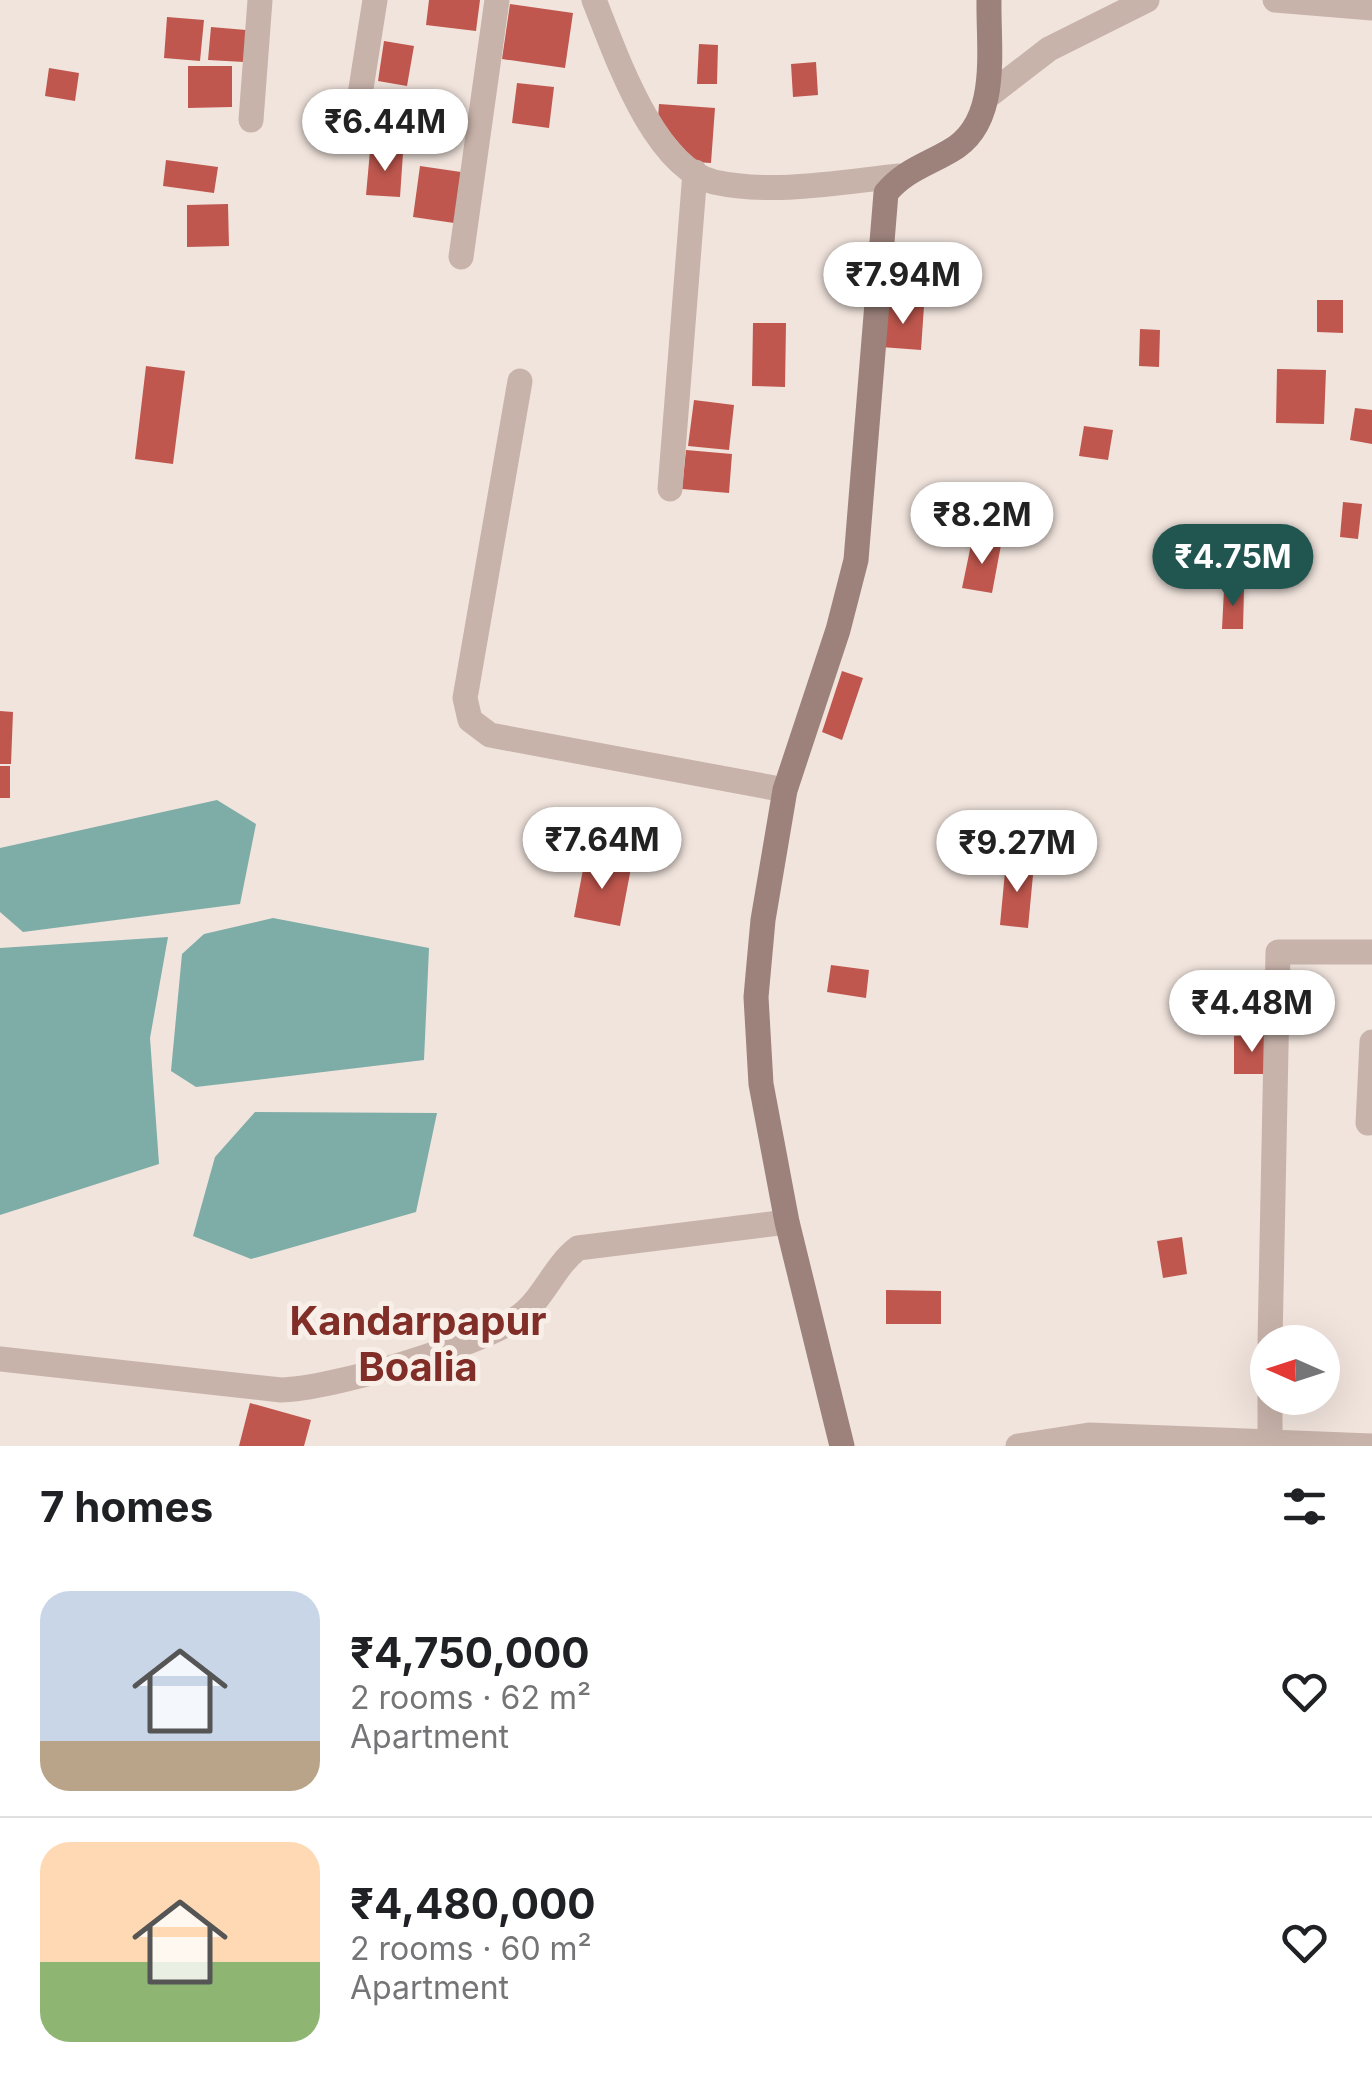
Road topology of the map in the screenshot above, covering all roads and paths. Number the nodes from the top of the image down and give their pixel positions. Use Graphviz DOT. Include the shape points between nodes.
graph roads {
  1 [pos="260,0"];
  2 [pos="375,0"];
  3 [pos="497,0"];
  4 [pos="594,0"];
  5 [pos="989,0"];
  6 [pos="1147,0"];
  7 [pos="1275,0"];
  8 [pos="1372,8"];
  9 [pos="988,96"];
  10 [pos="251,120"];
  11 [pos="356,120"];
  12 [pos="696,172"];
  13 [pos="900,176"];
  14 [pos="461,257"];
  15 [pos="520,381"];
  16 [pos="670,489"];
  17 [pos="785,790"];
  18 [pos="1372,952"];
  19 [pos="1372,1042"];
  20 [pos="1368,1123"];
  21 [pos="787,1222"];
  22 [pos="1270,1325"];
  23 [pos="0,1360"];
  24 [pos="1270,1415"];
  25 [pos="1270,1440"];
  26 [pos="842,1446"];
  27 [pos="1018,1446"];
  28 [pos="1372,1446"];
  1 -- 10 [label="street"];
  2 -- 11 [label="street"];
  3 -- 14 [label="street"];
  4 -- 12 [label="street" via="631,90 665,144"];
  5 -- 9 [label="street"];
  6 -- 9 [label="street" via="1050,48"];
  7 -- 8 [label="street"];
  9 -- 13 [label="street" via="975,127 955,149"];
  12 -- 13 [label="street" via="711,181 759,186"];
  12 -- 16 [label="street"];
  13 -- 17 [label="street" via="886,193 851,589"];
  15 -- 17 [label="street" via="465,698 470,720 490,736"];
  17 -- 21 [label="street" via="762,920 756,1036"];
  18 -- 22 [label="street" via="1278,952"];
  19 -- 20 [label="street"];
  21 -- 23 [label="street" via="578,1248 521,1316 492,1334 317,1390"];
  21 -- 26 [label="street"];
  24 -- 25 [label="street"];
  25 -- 27 [label="street" via="1089,1435"];
  25 -- 28 [label="street"];
}
